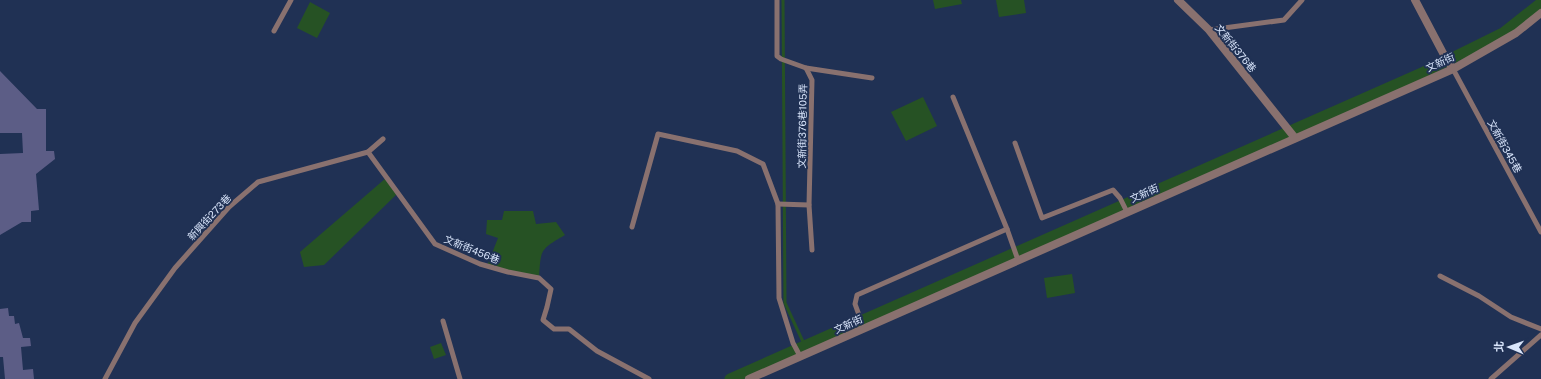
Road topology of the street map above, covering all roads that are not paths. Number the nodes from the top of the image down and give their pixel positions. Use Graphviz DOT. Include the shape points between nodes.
graph roads {
  1 [pos="291,0"];
  2 [pos="777,0"];
  3 [pos="1178,0"];
  4 [pos="1302,0"];
  5 [pos="1415,0"];
  6 [pos="1541,13"];
  7 [pos="1209,30"];
  8 [pos="274,32"];
  9 [pos="1451,66"];
  10 [pos="806,68"];
  11 [pos="872,78"];
  12 [pos="953,97"];
  13 [pos="1295,137"];
  14 [pos="383,139"];
  15 [pos="1015,143"];
  16 [pos="368,152"];
  17 [pos="779,204"];
  18 [pos="809,205"];
  19 [pos="1126,210"];
  20 [pos="632,227"];
  21 [pos="1007,230"];
  22 [pos="1541,232"];
  23 [pos="812,250"];
  24 [pos="1017,257"];
  25 [pos="1440,276"];
  26 [pos="859,315"];
  27 [pos="443,321"];
  28 [pos="1541,329"];
  29 [pos="1541,335"];
  30 [pos="798,353"];
  31 [pos="105,379"];
  32 [pos="460,379"];
  33 [pos="649,379"];
  34 [pos="749,379"];
  35 [pos="1491,379"];
  1 -- 8 [label="lane"];
  2 -- 10 [label="lane" via="777,56"];
  3 -- 7 [label="street, 文新街376巷"];
  4 -- 7 [label="lane" via="1284,20"];
  5 -- 9 [label="street"];
  6 -- 9 [label="street, 文新街" via="1516,33"];
  7 -- 13 [label="street, 文新街376巷"];
  9 -- 13 [label="street, 文新街"];
  9 -- 22 [label="lane, 文新街345巷"];
  10 -- 11 [label="lane"];
  10 -- 18 [label="lane, 文新街376巷105弄" via="812,80"];
  12 -- 21 [label="lane"];
  13 -- 19 [label="street, 文新街"];
  14 -- 16 [label="lane, 新興街273巷"];
  15 -- 19 [label="lane" via="1042,218 1113,190"];
  16 -- 31 [label="lane, 新興街273巷" via="258,182 229,207 175,268 135,323"];
  16 -- 33 [label="lane, 文新街456巷" via="435,244 480,264 539,278 551,290 543,320 554,329 569,329 597,351"];
  17 -- 18 [label="lane"];
  17 -- 20 [label="lane" via="762,164 737,151 658,134"];
  17 -- 30 [label="lane" via="779,298"];
  18 -- 23 [label="lane, 文新街376巷105弄"];
  19 -- 24 [label="street, 文新街"];
  21 -- 24 [label="lane"];
  21 -- 26 [label="lane" via="857,295 855,304"];
  24 -- 30 [label="street, 文新街"];
  25 -- 28 [label="lane" via="1479,296 1511,317"];
  27 -- 32 [label="lane"];
  29 -- 35 [label="lane"];
  30 -- 34 [label="street, 文新街"];
}
